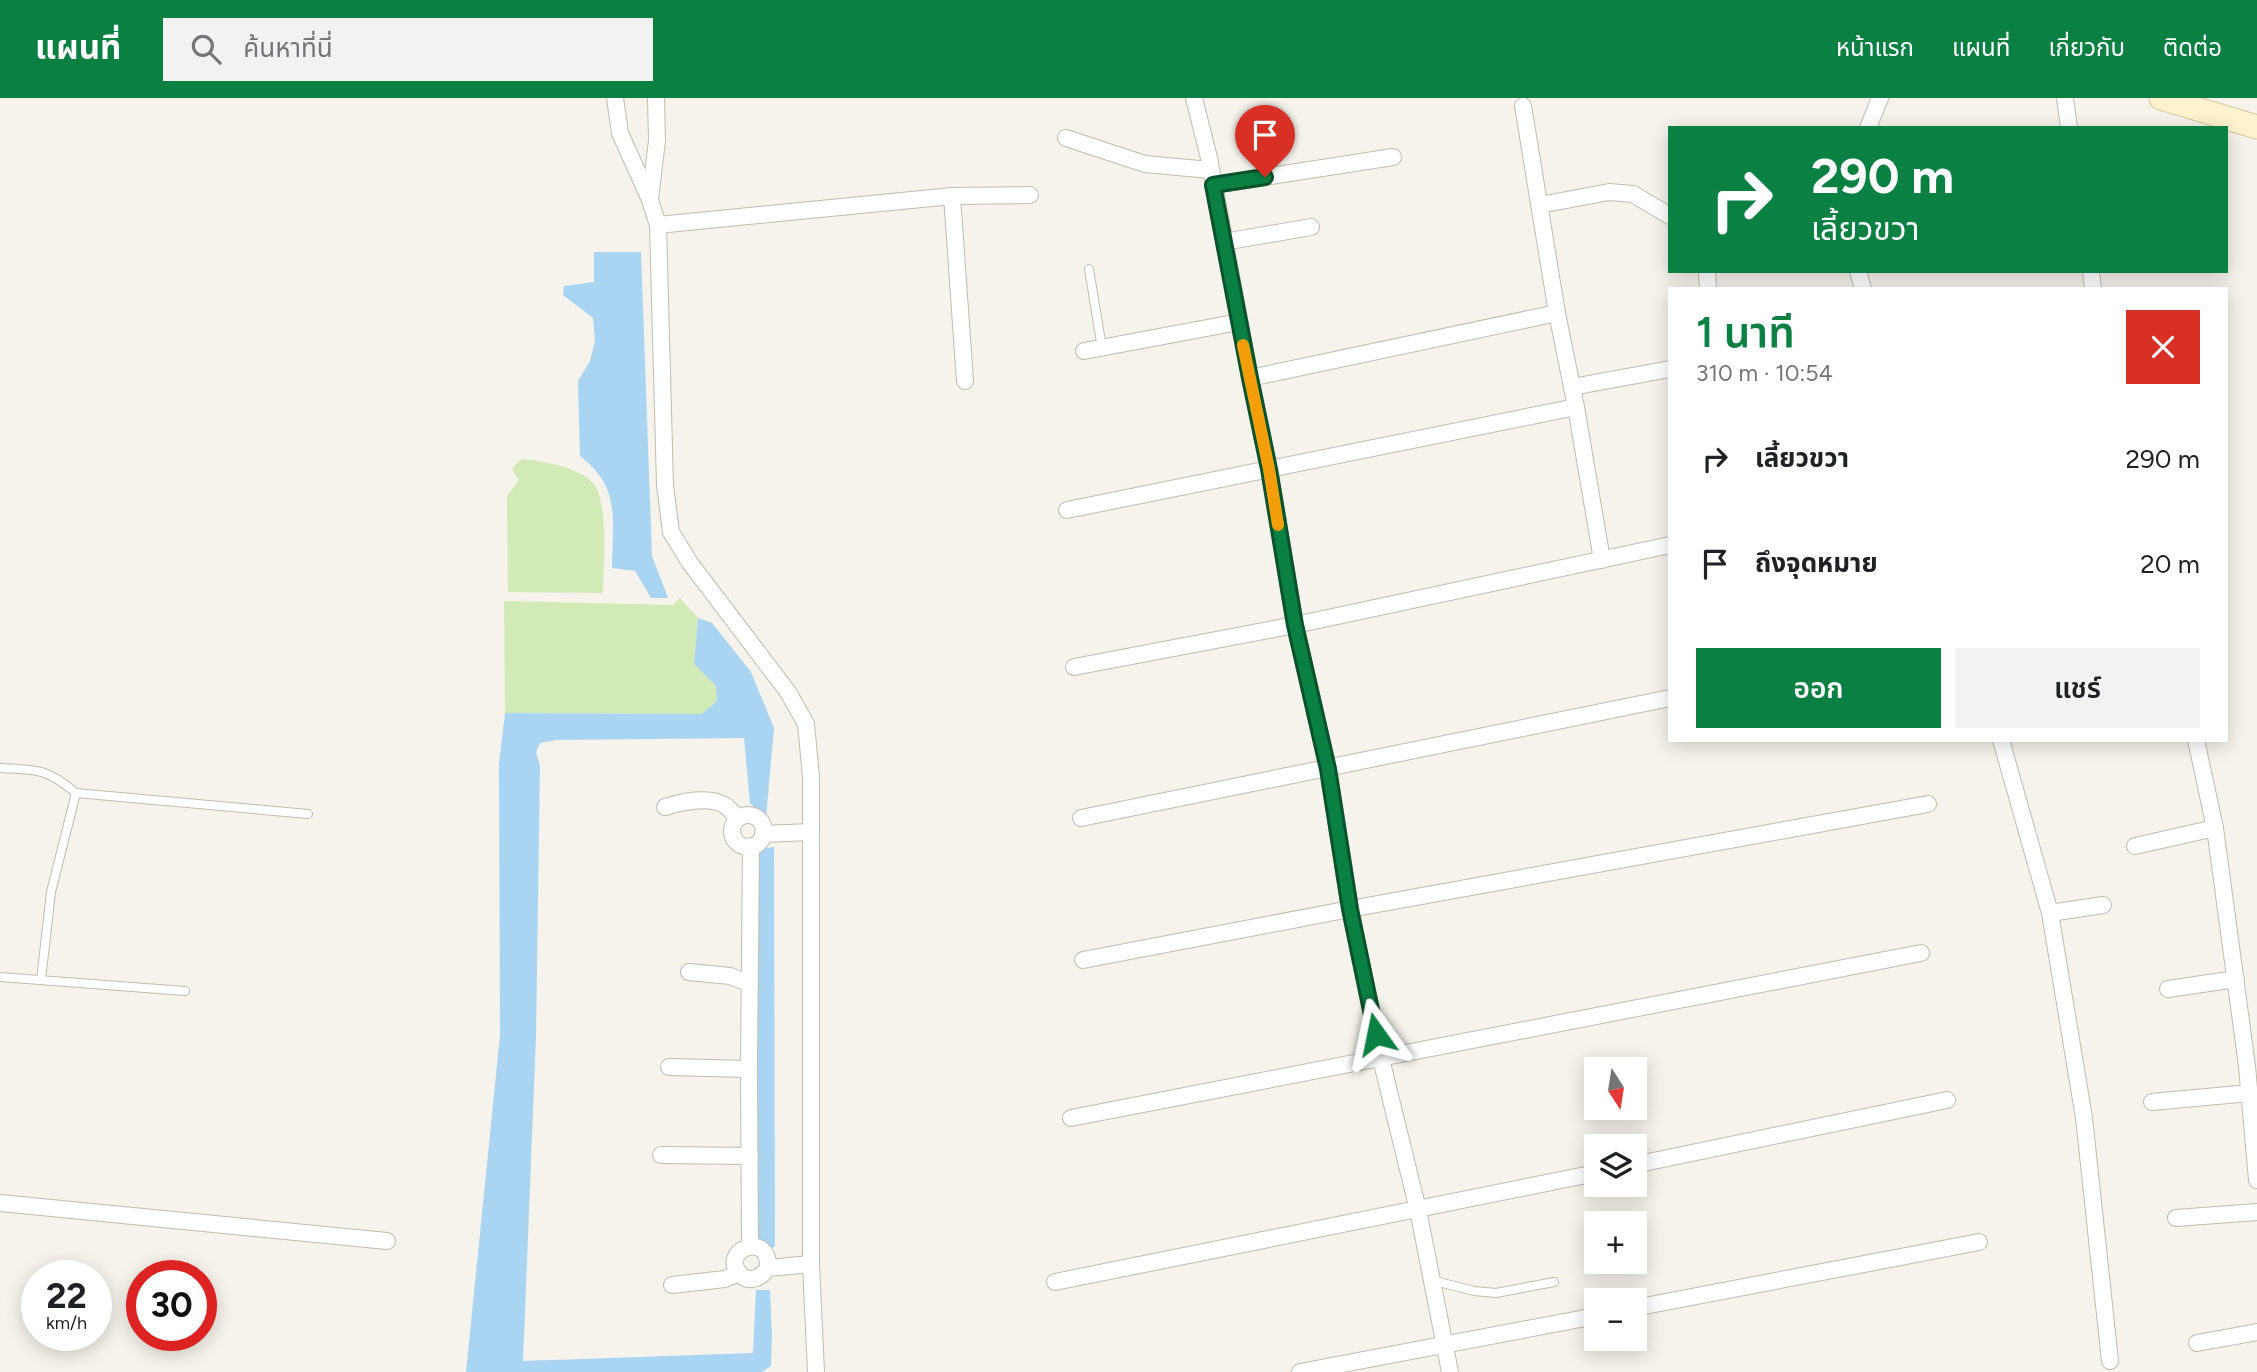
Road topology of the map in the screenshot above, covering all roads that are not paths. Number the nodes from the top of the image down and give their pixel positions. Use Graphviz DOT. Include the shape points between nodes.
graph roads {
  1 [pos="615,98"];
  2 [pos="1194,98"];
  3 [pos="1880,98"];
  4 [pos="2065,98"];
  5 [pos="2161,98"];
  6 [pos="656,100"];
  7 [pos="1523,106"];
  8 [pos="1869,126"];
  9 [pos="2069,126"];
  10 [pos="2257,127"];
  11 [pos="1066,138"];
  12 [pos="1393,157"];
  13 [pos="1211,171"];
  14 [pos="1030,195"];
  15 [pos="952,196"];
  16 [pos="650,200"];
  17 [pos="1540,205"];
  18 [pos="1668,215"];
  19 [pos="657,225"];
  20 [pos="1311,227"];
  21 [pos="1224,242"];
  22 [pos="1089,269"];
  23 [pos="1558,313"];
  24 [pos="1239,322"];
  25 [pos="1102,348"];
  26 [pos="1084,351"];
  27 [pos="1668,369"];
  28 [pos="1250,378"];
  29 [pos="965,381"];
  30 [pos="1573,387"];
  31 [pos="1576,407"];
  32 [pos="1269,469"];
  33 [pos="1067,510"];
  34 [pos="1668,545"];
  35 [pos="1602,559"];
  36 [pos="1295,625"];
  37 [pos="1074,667"];
  38 [pos="1668,698"];
  39 [pos="2002,742"];
  40 [pos="2196,742"];
  41 [pos="0,768"];
  42 [pos="1328,769"];
  43 [pos="76,793"];
  44 [pos="1928,804"];
  45 [pos="665,807"];
  46 [pos="308,814"];
  47 [pos="738,818"];
  48 [pos="1081,818"];
  49 [pos="2215,828"];
  50 [pos="811,832"];
  51 [pos="763,834"];
  52 [pos="751,846"];
  53 [pos="2135,846"];
  54 [pos="2103,905"];
  55 [pos="1350,909"];
  56 [pos="2050,913"];
  57 [pos="1921,953"];
  58 [pos="1083,960"];
  59 [pos="689,972"];
  60 [pos="0,977"];
  61 [pos="2236,979"];
  62 [pos="41,980"];
  63 [pos="750,984"];
  64 [pos="2168,989"];
  65 [pos="185,991"];
  66 [pos="1381,1059"];
  67 [pos="669,1067"];
  68 [pos="749,1069"];
  69 [pos="2250,1094"];
  70 [pos="1947,1100"];
  71 [pos="2152,1102"];
  72 [pos="1071,1118"];
  73 [pos="661,1154"];
  74 [pos="750,1156"];
  75 [pos="1647,1162"];
  76 [pos="1584,1175"];
  77 [pos="2257,1180"];
  78 [pos="0,1203"];
  79 [pos="1418,1210"];
  80 [pos="2257,1212"];
  81 [pos="2176,1218"];
  82 [pos="387,1241"];
  83 [pos="1979,1242"];
  84 [pos="750,1246"];
  85 [pos="811,1264"];
  86 [pos="768,1268"];
  87 [pos="739,1273"];
  88 [pos="1432,1280"];
  89 [pos="1055,1282"];
  90 [pos="1554,1282"];
  91 [pos="672,1285"];
  92 [pos="1647,1306"];
  93 [pos="1584,1318"];
  94 [pos="2257,1332"];
  95 [pos="2197,1343"];
  96 [pos="1444,1345"];
  97 [pos="2110,1362"];
  98 [pos="816,1372"];
  99 [pos="1300,1372"];
  100 [pos="1450,1372"];
  1 -- 16 [label="street" via="620,133"];
  2 -- 13 [label="street"];
  3 -- 8 [label="street"];
  4 -- 9 [label="street"];
  5 -- 10 [label="main road"];
  6 -- 16 [label="street"];
  7 -- 17 [label="street"];
  11 -- 13 [label="street" via="1145,164"];
  12 -- 13 [label="street"];
  13 -- 21 [label="street"];
  14 -- 15 [label="street"];
  15 -- 19 [label="street"];
  15 -- 29 [label="street"];
  16 -- 19 [label="street"];
  17 -- 18 [label="street" via="1609,192 1633,194"];
  17 -- 23 [label="street"];
  19 -- 50 [label="street" via="665,485 671,532 788,692 806,724"];
  20 -- 21 [label="street"];
  21 -- 24 [label="street"];
  22 -- 25 [label="lane"];
  23 -- 28 [label="street"];
  23 -- 30 [label="street"];
  24 -- 25 [label="street"];
  24 -- 28 [label="street"];
  25 -- 26 [label="street"];
  27 -- 30 [label="street"];
  28 -- 32 [label="street"];
  30 -- 31 [label="street"];
  31 -- 32 [label="street"];
  31 -- 35 [label="street"];
  32 -- 33 [label="street"];
  32 -- 36 [label="street"];
  34 -- 35 [label="street"];
  35 -- 36 [label="street"];
  36 -- 37 [label="street"];
  36 -- 42 [label="street"];
  38 -- 42 [label="street"];
  39 -- 56 [label="street"];
  40 -- 49 [label="street"];
  41 -- 43 [label="lane" via="39,770"];
  42 -- 48 [label="street"];
  42 -- 55 [label="street"];
  43 -- 46 [label="lane"];
  43 -- 62 [label="lane" via="51,892"];
  44 -- 55 [label="street"];
  45 -- 47 [label="street" via="685,802 719,803"];
  47 -- 51 [label="street" via="756,818"];
  47 -- 52 [label="street" via="732,828 735,840"];
  49 -- 53 [label="street"];
  49 -- 61 [label="street"];
  50 -- 51 [label="street"];
  50 -- 85 [label="street"];
  51 -- 52 [label="street"];
  52 -- 63 [label="street"];
  54 -- 56 [label="street"];
  55 -- 58 [label="street"];
  55 -- 66 [label="street"];
  56 -- 97 [label="street" via="2084,1118"];
  57 -- 66 [label="street"];
  59 -- 63 [label="street" via="730,976"];
  60 -- 62 [label="lane"];
  61 -- 64 [label="street"];
  61 -- 69 [label="street"];
  62 -- 65 [label="lane"];
  63 -- 68 [label="street"];
  66 -- 72 [label="street"];
  66 -- 79 [label="street"];
  67 -- 68 [label="street"];
  68 -- 74 [label="street"];
  69 -- 71 [label="street"];
  69 -- 77 [label="street"];
  70 -- 75 [label="street"];
  73 -- 74 [label="street"];
  74 -- 84 [label="street"];
  76 -- 79 [label="street"];
  78 -- 82 [label="street"];
  79 -- 88 [label="street"];
  79 -- 89 [label="street"];
  80 -- 81 [label="street"];
  83 -- 92 [label="street"];
  84 -- 86 [label="street" via="765,1252"];
  84 -- 87 [label="street" via="737,1254"];
  85 -- 86 [label="street"];
  85 -- 98 [label="street"];
  86 -- 87 [label="street" via="757,1279"];
  87 -- 91 [label="street"];
  88 -- 90 [label="lane" via="1496,1293"];
  88 -- 96 [label="street"];
  93 -- 96 [label="street"];
  94 -- 95 [label="street"];
  96 -- 99 [label="street"];
  96 -- 100 [label="street"];
}
